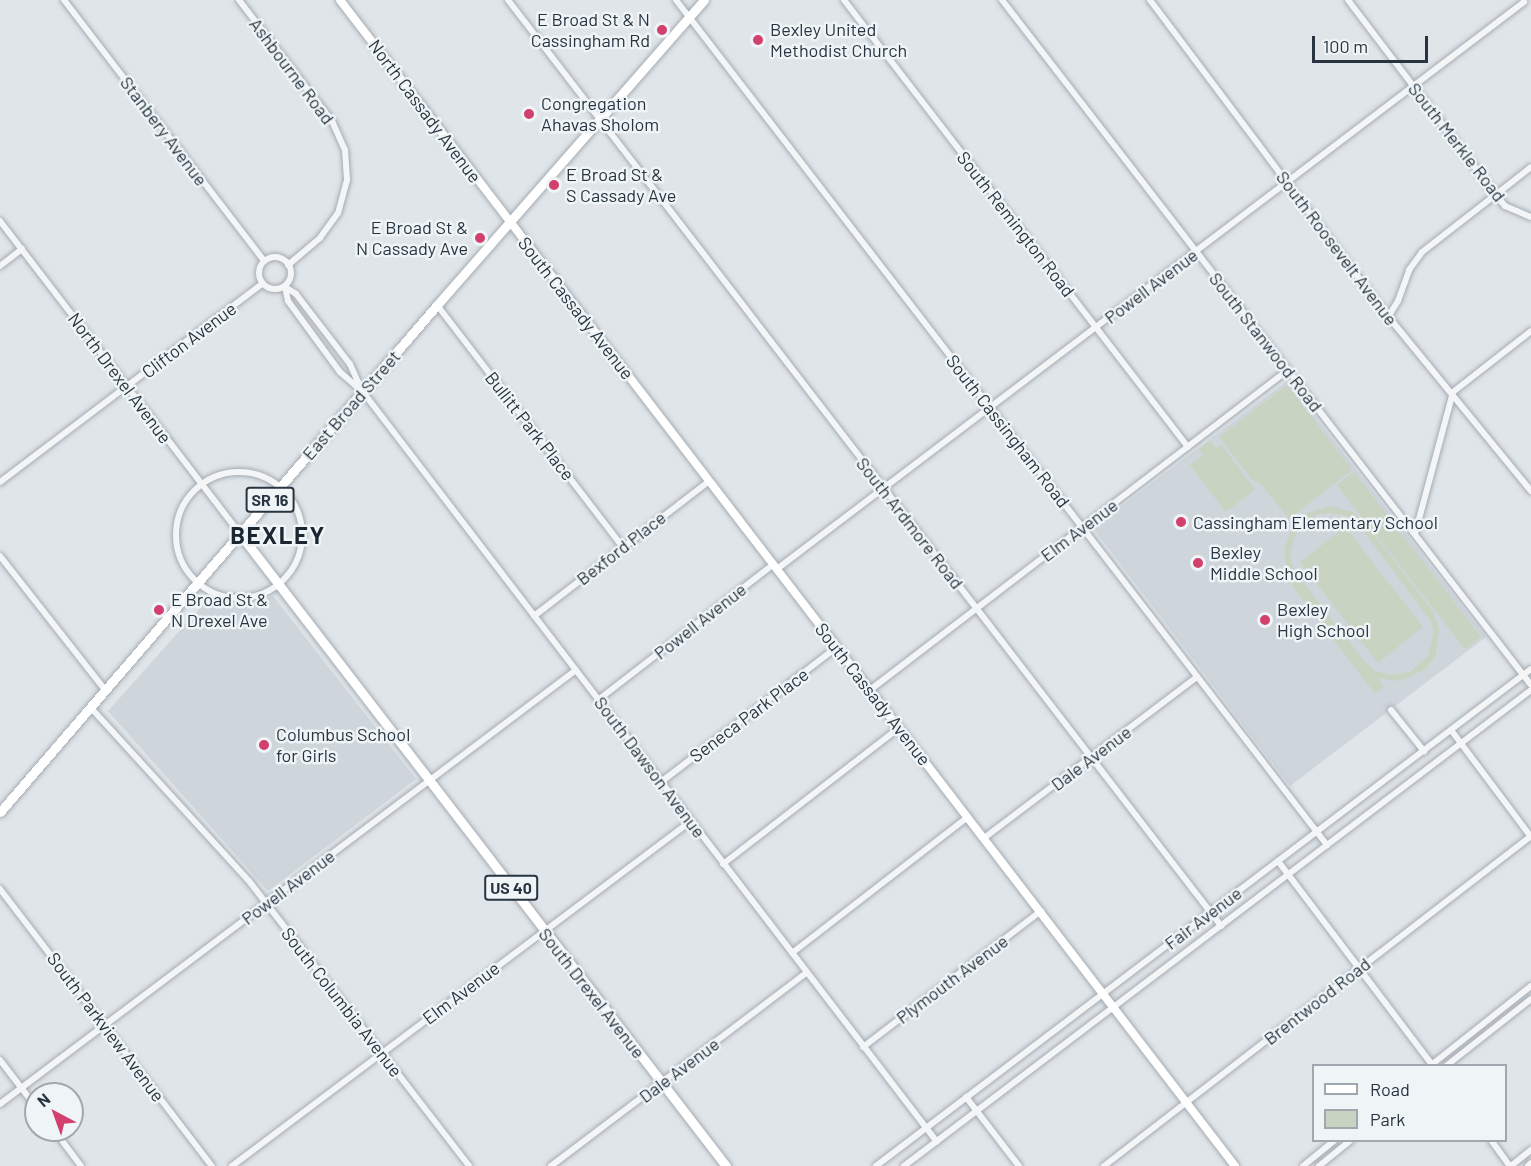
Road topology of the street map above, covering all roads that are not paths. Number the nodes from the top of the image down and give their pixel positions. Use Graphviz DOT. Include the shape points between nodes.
graph roads {
  1 [pos="64,0"];
  2 [pos="239,0"];
  3 [pos="340,0"];
  4 [pos="507,0"];
  5 [pos="676,0"];
  6 [pos="704,0"];
  7 [pos="844,0"];
  8 [pos="1002,0"];
  9 [pos="1150,0"];
  10 [pos="1348,0"];
  11 [pos="1523,1"];
  12 [pos="1531,4"];
  13 [pos="689,18"];
  14 [pos="1413,87"];
  15 [pos="599,120"];
  16 [pos="1531,167"];
  17 [pos="1287,183"];
  18 [pos="1496,195"];
  19 [pos="1531,217"];
  20 [pos="0,221"];
  21 [pos="510,222"];
  22 [pos="22,249"];
  23 [pos="1196,252"];
  24 [pos="264,261"];
  25 [pos="288,265"];
  26 [pos="0,266"];
  27 [pos="262,284"];
  28 [pos="285,286"];
  29 [pos="437,305"];
  30 [pos="1388,317"];
  31 [pos="1096,327"];
  32 [pos="1531,332"];
  33 [pos="1288,370"];
  34 [pos="127,386"];
  35 [pos="363,392"];
  36 [pos="1451,396"];
  37 [pos="989,408"];
  38 [pos="1188,447"];
  39 [pos="709,481"];
  40 [pos="0,482"];
  41 [pos="201,484"];
  42 [pos="281,487"];
  43 [pos="884,488"];
  44 [pos="1531,491"];
  45 [pos="1083,528"];
  46 [pos="240,534"];
  47 [pos="1415,534"];
  48 [pos="623,547"];
  49 [pos="0,556"];
  50 [pos="775,567"];
  51 [pos="198,583"];
  52 [pos="279,585"];
  53 [pos="976,609"];
  54 [pos="534,616"];
  55 [pos="837,647"];
  56 [pos="1531,669"];
  57 [pos="576,670"];
  58 [pos="1524,675"];
  59 [pos="1197,676"];
  60 [pos="1531,684"];
  61 [pos="106,690"];
  62 [pos="870,690"];
  63 [pos="1531,690"];
  64 [pos="598,700"];
  65 [pos="91,708"];
  66 [pos="1391,710"];
  67 [pos="899,728"];
  68 [pos="1451,730"];
  69 [pos="1461,743"];
  70 [pos="1424,751"];
  71 [pos="1091,757"];
  72 [pos="429,780"];
  73 [pos="661,782"];
  74 [pos="0,812"];
  75 [pos="968,816"];
  76 [pos="691,821"];
  77 [pos="1317,832"];
  78 [pos="1531,836"];
  79 [pos="984,838"];
  80 [pos="1327,845"];
  81 [pos="1278,861"];
  82 [pos="723,864"];
  83 [pos="1288,875"];
  84 [pos="0,889"];
  85 [pos="267,903"];
  86 [pos="1041,910"];
  87 [pos="1210,912"];
  88 [pos="1221,926"];
  89 [pos="544,931"];
  90 [pos="792,953"];
  91 [pos="1359,969"];
  92 [pos="806,973"];
  93 [pos="1531,986"];
  94 [pos="1104,993"];
  95 [pos="1531,999"];
  96 [pos="1114,1007"];
  97 [pos="105,1025"];
  98 [pos="863,1047"];
  99 [pos="382,1053"];
  100 [pos="0,1060"];
  101 [pos="1431,1064"];
  102 [pos="1433,1064"];
  103 [pos="1447,1064"];
  104 [pos="661,1083"];
  105 [pos="21,1088"];
  106 [pos="24,1092"];
  107 [pos="966,1097"];
  108 [pos="1187,1102"];
  109 [pos="0,1104"];
  110 [pos="977,1111"];
  111 [pos="926,1128"];
  112 [pos="63,1142"];
  113 [pos="937,1142"];
  114 [pos="1333,1142"];
  115 [pos="1348,1142"];
  116 [pos="1492,1142"];
  117 [pos="1531,1150"];
  118 [pos="81,1166"];
  119 [pos="212,1166"];
  120 [pos="232,1166"];
  121 [pos="469,1166"];
  122 [pos="551,1166"];
  123 [pos="726,1166"];
  124 [pos="876,1166"];
  125 [pos="904,1166"];
  126 [pos="1020,1166"];
  127 [pos="1104,1166"];
  128 [pos="1235,1166"];
  129 [pos="1303,1166"];
  130 [pos="1318,1166"];
  131 [pos="1510,1166"];
  1 -- 24 [label="street, Stanbery Avenue"];
  2 -- 25 [label="street, Ashbourne Road" via="332,121 345,150 347,180 338,213 320,238"];
  3 -- 21 [label="street, North Cassady Avenue"];
  4 -- 15 [label="street, South Ardmore Road"];
  5 -- 13 [label="street, South Cassingham Road"];
  6 -- 13 [label="main road, East Broad Street / SR 16"];
  7 -- 31 [label="street, South Remington Road"];
  8 -- 23 [label="street, South Stanwood Road"];
  9 -- 17 [label="street, South Roosevelt Avenue"];
  10 -- 14 [label="street, South Merkle Road"];
  11 -- 12 [label="street"];
  11 -- 14 [label="street, Powell Avenue"];
  13 -- 15 [label="main road, East Broad Street / SR 16"];
  13 -- 37 [label="street, South Cassingham Road"];
  14 -- 17 [label="street, Powell Avenue"];
  14 -- 18 [label="street, South Merkle Road"];
  15 -- 21 [label="main road, East Broad Street / SR 16"];
  15 -- 43 [label="street, South Ardmore Road"];
  16 -- 18 [label="street"];
  17 -- 23 [label="street, Powell Avenue"];
  17 -- 30 [label="street, South Roosevelt Avenue"];
  18 -- 19 [label="street, South Merkle Road" via="1505,206"];
  18 -- 30 [label="street" via="1415,260"];
  20 -- 22 [label="street, North Drexel Avenue"];
  21 -- 29 [label="main road, East Broad Street / SR 16"];
  21 -- 39 [label="street, South Cassady Avenue"];
  22 -- 26 [label="street"];
  22 -- 34 [label="street, North Drexel Avenue"];
  23 -- 31 [label="street, Powell Avenue"];
  23 -- 33 [label="street, South Stanwood Road"];
  24 -- 25 [label="street" via="280,258"];
  24 -- 27 [label="street" via="258,270"];
  25 -- 28 [label="street" via="291,276"];
  27 -- 28 [label="street" via="271,290"];
  27 -- 34 [label="street, Clifton Avenue"];
  28 -- 35 [label="street" via="296,294 350,364"];
  28 -- 35 [label="street" via="288,301 340,372"];
  29 -- 35 [label="main road, East Broad Street / SR 16"];
  29 -- 48 [label="street, Bullitt Park Place"];
  30 -- 36 [label="street, South Roosevelt Avenue"];
  31 -- 37 [label="street, Powell Avenue"];
  31 -- 38 [label="street, South Remington Road"];
  32 -- 36 [label="street"];
  33 -- 38 [label="street, Elm Avenue"];
  33 -- 47 [label="street, South Stanwood Road"];
  34 -- 40 [label="street, Clifton Avenue"];
  34 -- 41 [label="street, North Drexel Avenue"];
  35 -- 42 [label="main road, East Broad Street / SR 16"];
  35 -- 54 [label="street, South Dawson Avenue"];
  36 -- 44 [label="street, South Roosevelt Avenue"];
  36 -- 47 [label="street"];
  37 -- 43 [label="street, Powell Avenue"];
  37 -- 45 [label="street, South Cassingham Road"];
  38 -- 45 [label="street, Elm Avenue"];
  39 -- 48 [label="street, Bexford Place"];
  39 -- 50 [label="street, South Cassady Avenue"];
  41 -- 42 [label="street" via="241,471 262,476"];
  41 -- 46 [label="street, North Drexel Avenue"];
  41 -- 51 [label="street" via="183,505 176,532 181,560"];
  42 -- 46 [label="main road, East Broad Street / SR 16"];
  42 -- 52 [label="street" via="297,508 303,543 295,565"];
  43 -- 50 [label="street, Powell Avenue"];
  43 -- 53 [label="street, South Ardmore Road"];
  45 -- 53 [label="street, Elm Avenue"];
  45 -- 59 [label="street, South Cassingham Road"];
  46 -- 51 [label="main road, East Broad Street"];
  46 -- 52 [label="main road, South Drexel Avenue / US 40"];
  47 -- 58 [label="street, South Stanwood Road"];
  48 -- 54 [label="street, Bexford Place"];
  49 -- 61 [label="street"];
  50 -- 55 [label="street, South Cassady Avenue"];
  50 -- 64 [label="street, Powell Avenue"];
  51 -- 52 [label="street" via="217,595 238,598 260,595"];
  51 -- 61 [label="main road, East Broad Street"];
  52 -- 72 [label="main road, South Drexel Avenue / US 40"];
  53 -- 62 [label="street, Elm Avenue"];
  53 -- 71 [label="street, South Ardmore Road"];
  54 -- 57 [label="street, South Dawson Avenue"];
  55 -- 62 [label="street, South Cassady Avenue"];
  55 -- 73 [label="street, Seneca Park Place"];
  56 -- 58 [label="street, Fair Avenue"];
  57 -- 64 [label="street, South Dawson Avenue"];
  57 -- 72 [label="street, Powell Avenue"];
  58 -- 60 [label="street, South Stanwood Road"];
  58 -- 68 [label="street, Fair Avenue"];
  59 -- 71 [label="street, Dale Avenue"];
  59 -- 77 [label="street, South Cassingham Road"];
  61 -- 65 [label="main road, East Broad Street"];
  62 -- 67 [label="street, South Cassady Avenue"];
  63 -- 69 [label="street, Fair Avenue"];
  64 -- 73 [label="street, South Dawson Avenue"];
  65 -- 74 [label="main road, East Broad Street"];
  65 -- 85 [label="street, South Columbia Avenue"];
  66 -- 70 [label="street"];
  67 -- 75 [label="street, South Cassady Avenue"];
  67 -- 82 [label="street"];
  68 -- 69 [label="street"];
  68 -- 70 [label="street, Fair Avenue"];
  69 -- 78 [label="street"];
  69 -- 80 [label="street, Fair Avenue"];
  70 -- 77 [label="street, Fair Avenue"];
  71 -- 79 [label="street, Dale Avenue"];
  71 -- 87 [label="street, South Ardmore Road"];
  72 -- 85 [label="street, Powell Avenue"];
  72 -- 89 [label="main road, South Drexel Avenue / US 40"];
  73 -- 76 [label="street, South Dawson Avenue"];
  75 -- 79 [label="street, South Cassady Avenue"];
  75 -- 90 [label="street"];
  76 -- 82 [label="street, South Dawson Avenue"];
  76 -- 89 [label="street, Elm Avenue"];
  77 -- 80 [label="street, South Cassingham Road"];
  77 -- 81 [label="street, Fair Avenue"];
  78 -- 91 [label="street, Brentwood Road"];
  79 -- 86 [label="street, South Cassady Avenue"];
  80 -- 83 [label="street, Fair Avenue"];
  81 -- 83 [label="street"];
  81 -- 87 [label="street, Fair Avenue"];
  82 -- 90 [label="street, South Dawson Avenue"];
  83 -- 88 [label="street, Fair Avenue"];
  83 -- 91 [label="street"];
  84 -- 97 [label="street, South Parkview Avenue"];
  85 -- 97 [label="street, Powell Avenue"];
  85 -- 99 [label="street, South Columbia Avenue"];
  86 -- 94 [label="street, South Cassady Avenue"];
  86 -- 98 [label="street, Plymouth Avenue"];
  87 -- 88 [label="street, South Ardmore Road"];
  87 -- 94 [label="street, Fair Avenue"];
  88 -- 96 [label="street, Fair Avenue"];
  89 -- 99 [label="street, Elm Avenue"];
  89 -- 104 [label="main road, South Drexel Avenue / US 40"];
  90 -- 92 [label="street, South Dawson Avenue"];
  91 -- 101 [label="street"];
  91 -- 108 [label="street, Brentwood Road"];
  92 -- 98 [label="street, South Dawson Avenue"];
  92 -- 104 [label="street, Dale Avenue"];
  93 -- 102 [label="street"];
  94 -- 96 [label="street, South Cassady Avenue"];
  94 -- 107 [label="street, Fair Avenue"];
  95 -- 103 [label="street"];
  96 -- 108 [label="street, South Cassady Avenue"];
  96 -- 110 [label="street, Fair Avenue"];
  97 -- 105 [label="street, Powell Avenue"];
  97 -- 119 [label="street, South Parkview Avenue"];
  98 -- 111 [label="street, South Dawson Avenue"];
  99 -- 120 [label="street, Elm Avenue"];
  99 -- 121 [label="street, South Columbia Avenue"];
  100 -- 105 [label="street"];
  104 -- 122 [label="street, Dale Avenue"];
  104 -- 123 [label="main road, South Drexel Avenue / US 40"];
  105 -- 106 [label="street"];
  105 -- 109 [label="street, Powell Avenue"];
  107 -- 110 [label="street"];
  107 -- 111 [label="street, Fair Avenue"];
  108 -- 127 [label="street, Brentwood Road"];
  108 -- 128 [label="street, South Cassady Avenue"];
  110 -- 113 [label="street, Fair Avenue"];
  110 -- 126 [label="street"];
  111 -- 113 [label="street, South Dawson Avenue"];
  111 -- 124 [label="street, Fair Avenue"];
  112 -- 118 [label="street"];
  113 -- 125 [label="street, Fair Avenue"];
  114 -- 129 [label="street"];
  115 -- 130 [label="street"];
  116 -- 131 [label="street"];
  117 -- 131 [label="street"];
}
